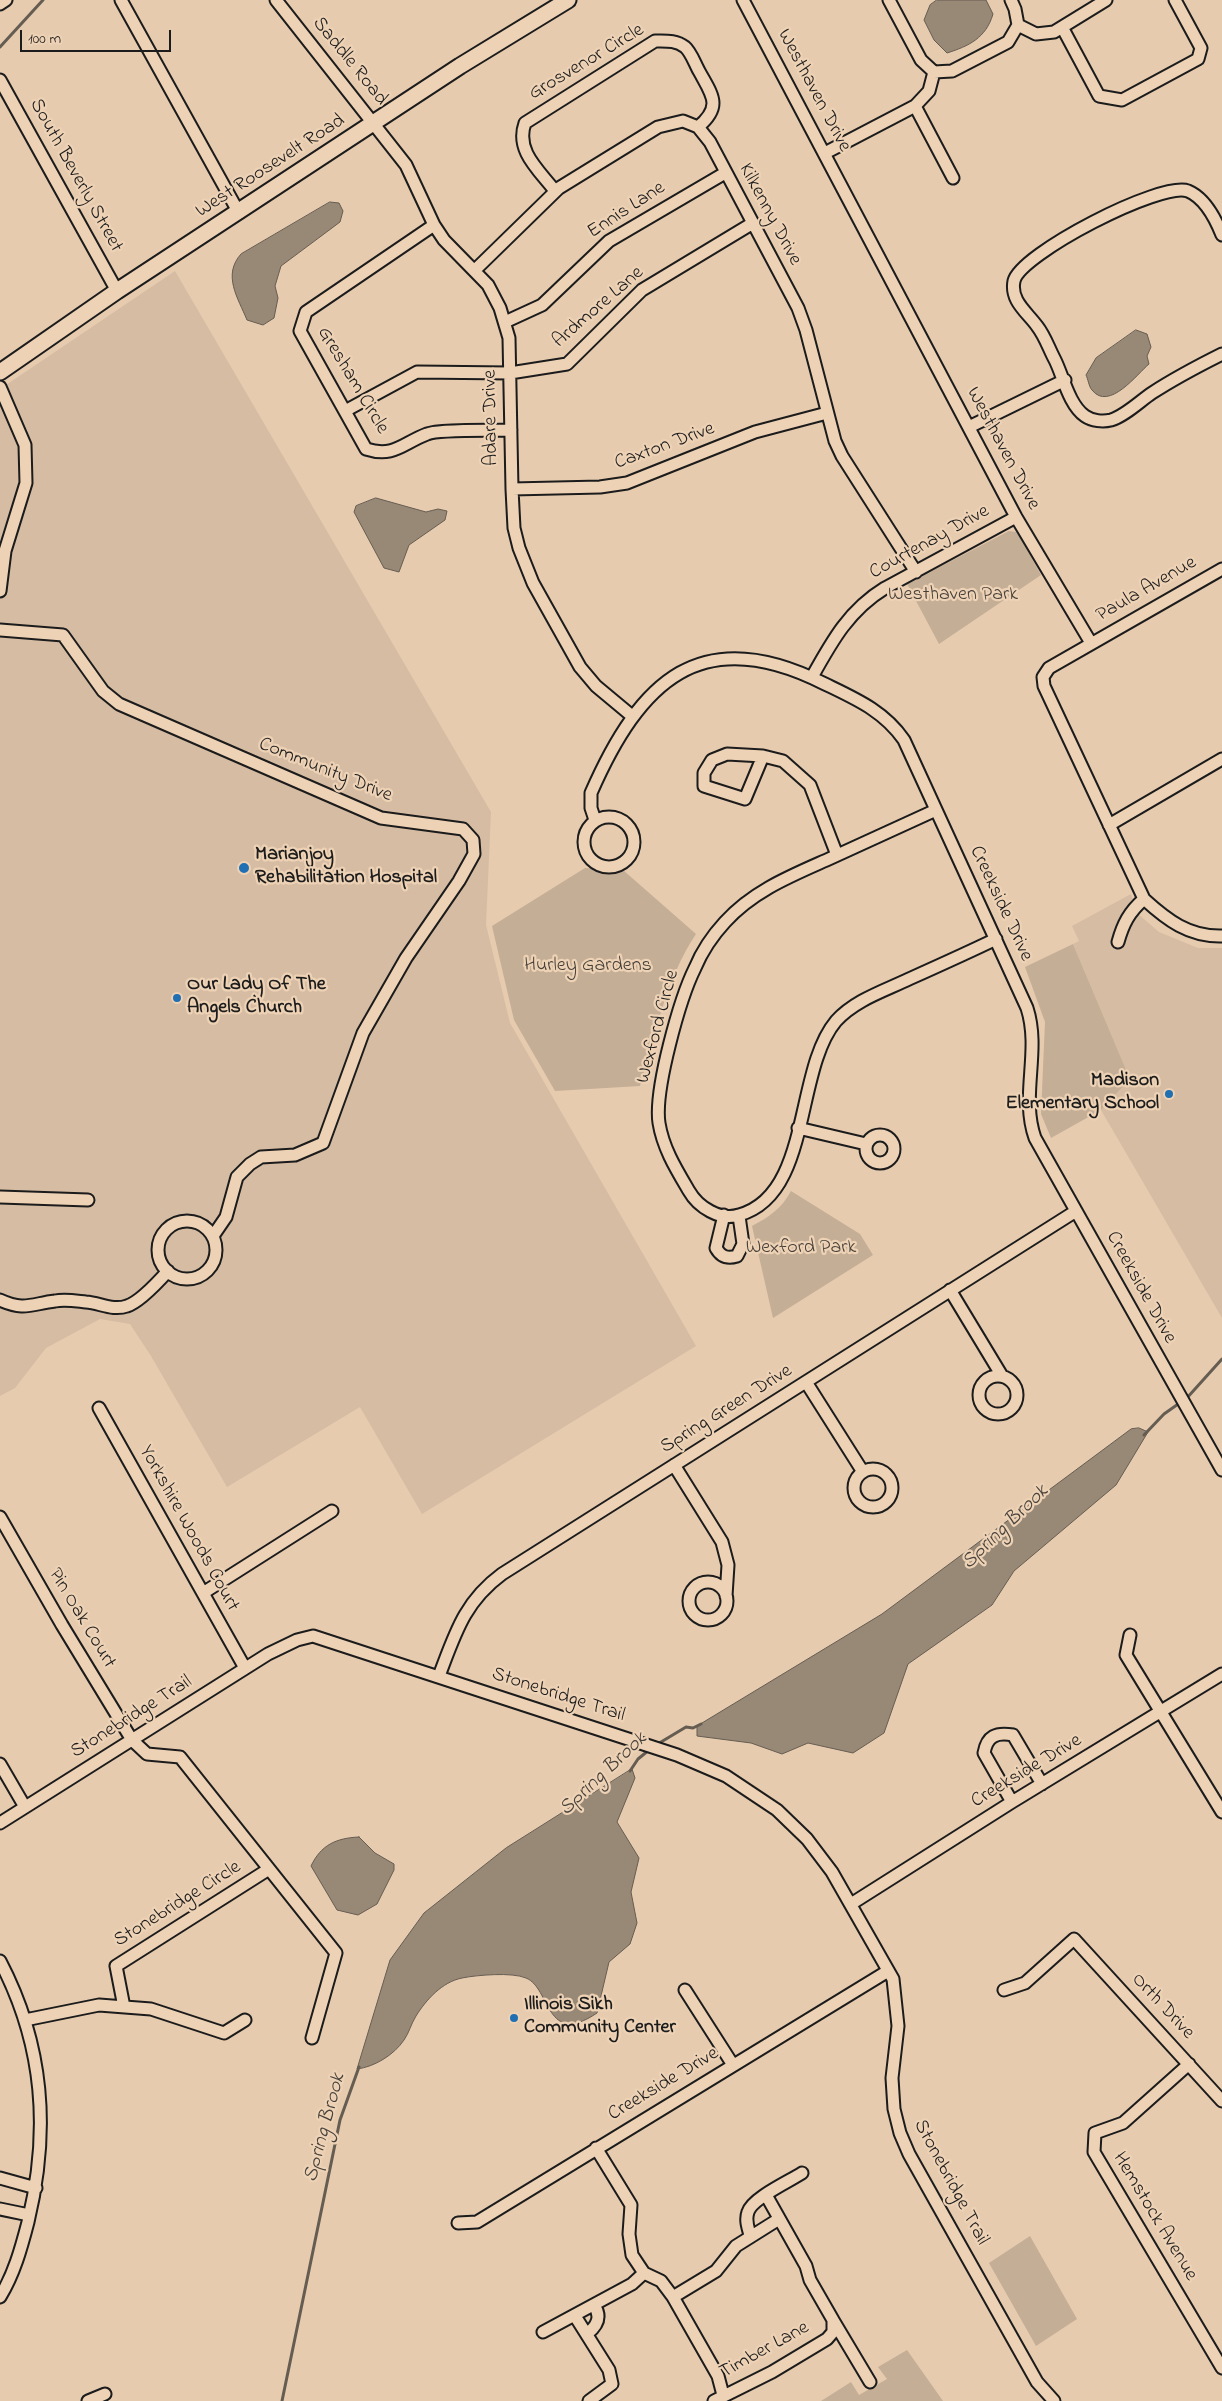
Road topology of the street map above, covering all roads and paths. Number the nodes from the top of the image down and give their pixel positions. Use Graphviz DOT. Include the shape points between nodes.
graph roads {
  1 [pos="6,0"];
  2 [pos="121,0"];
  3 [pos="276,0"];
  4 [pos="568,0"];
  5 [pos="743,0"];
  6 [pos="889,0"];
  7 [pos="1011,0"];
  8 [pos="1106,0"];
  9 [pos="1175,0"];
  10 [pos="0,4"];
  11 [pos="1018,25"];
  12 [pos="1062,27"];
  13 [pos="934,72"];
  14 [pos="0,80"];
  15 [pos="915,106"];
  16 [pos="374,123"];
  17 [pos="698,127"];
  18 [pos="826,153"];
  19 [pos="725,172"];
  20 [pos="953,178"];
  21 [pos="555,191"];
  22 [pos="238,213"];
  23 [pos="753,223"];
  24 [pos="434,225"];
  25 [pos="1222,236"];
  26 [pos="474,270"];
  27 [pos="117,291"];
  28 [pos="505,322"];
  29 [pos="1222,354"];
  30 [pos="0,372"];
  31 [pos="510,373"];
  32 [pos="1065,380"];
  33 [pos="0,386"];
  34 [pos="345,411"];
  35 [pos="827,413"];
  36 [pos="969,427"];
  37 [pos="511,430"];
  38 [pos="512,489"];
  39 [pos="1016,517"];
  40 [pos="1222,569"];
  41 [pos="916,572"];
  42 [pos="0,591"];
  43 [pos="0,630"];
  44 [pos="1091,643"];
  45 [pos="812,677"];
  46 [pos="632,716"];
  47 [pos="763,756"];
  48 [pos="1222,759"];
  49 [pos="936,810"];
  50 [pos="595,820"];
  51 [pos="1109,825"];
  52 [pos="837,855"];
  53 [pos="1144,900"];
  54 [pos="1222,936"];
  55 [pos="996,940"];
  56 [pos="1118,942"];
  57 [pos="798,1128"];
  58 [pos="866,1144"];
  59 [pos="0,1197"];
  60 [pos="88,1200"];
  61 [pos="1076,1211"];
  62 [pos="724,1215"];
  63 [pos="739,1216"];
  64 [pos="213,1236"];
  65 [pos="168,1271"];
  66 [pos="950,1290"];
  67 [pos="0,1300"];
  68 [pos="1002,1376"];
  69 [pos="806,1382"];
  70 [pos="99,1408"];
  71 [pos="674,1465"];
  72 [pos="1222,1470"];
  73 [pos="863,1472"];
  74 [pos="332,1511"];
  75 [pos="0,1517"];
  76 [pos="203,1593"];
  77 [pos="726,1596"];
  78 [pos="1130,1635"];
  79 [pos="245,1668"];
  80 [pos="1222,1674"];
  81 [pos="439,1676"];
  82 [pos="1160,1712"];
  83 [pos="132,1740"];
  84 [pos="0,1764"];
  85 [pos="1042,1784"];
  86 [pos="1012,1802"];
  87 [pos="24,1807"];
  88 [pos="1222,1812"];
  89 [pos="0,1823"];
  90 [pos="270,1869"];
  91 [pos="851,1904"];
  92 [pos="0,1960"];
  93 [pos="888,1971"];
  94 [pos="684,1990"];
  95 [pos="1004,1990"];
  96 [pos="124,2007"];
  97 [pos="25,2020"];
  98 [pos="245,2020"];
  99 [pos="312,2038"];
  100 [pos="1189,2064"];
  101 [pos="733,2065"];
  102 [pos="1222,2100"];
  103 [pos="596,2148"];
  104 [pos="802,2173"];
  105 [pos="0,2178"];
  106 [pos="36,2188"];
  107 [pos="766,2195"];
  108 [pos="0,2209"];
  109 [pos="29,2215"];
  110 [pos="779,2219"];
  111 [pos="458,2223"];
  112 [pos="750,2235"];
  113 [pos="644,2273"];
  114 [pos="0,2297"];
  115 [pos="673,2297"];
  116 [pos="594,2305"];
  117 [pos="575,2316"];
  118 [pos="831,2330"];
  119 [pos="543,2332"];
  120 [pos="586,2334"];
  121 [pos="845,2340"];
  122 [pos="1222,2368"];
  123 [pos="870,2382"];
  124 [pos="105,2394"];
  125 [pos="719,2398"];
  126 [pos="88,2401"];
  127 [pos="589,2401"];
  128 [pos="1054,2401"];
  1 -- 10 [label="street"];
  2 -- 22 [label="street"];
  3 -- 16 [label="street, Saddle Road"];
  4 -- 16 [label="main road, West Roosevelt Road"];
  5 -- 18 [label="street, Westhaven Drive"];
  6 -- 13 [label="street" via="921,60"];
  7 -- 11 [label="street"];
  8 -- 12 [label="street"];
  9 -- 12 [label="street" via="1201,48 1198,59 1122,100 1099,96"];
  11 -- 12 [label="street" via="1036,34 1054,32"];
  11 -- 13 [label="street" via="1008,42 952,71"];
  13 -- 15 [label="street" via="929,91"];
  14 -- 27 [label="street, South Beverly Street"];
  15 -- 18 [label="street"];
  15 -- 20 [label="street"];
  16 -- 22 [label="main road, West Roosevelt Road"];
  16 -- 24 [label="street, Adare Drive" via="408,169"];
  17 -- 19 [label="street, Kilkenny Drive" via="710,142"];
  17 -- 21 [label="street" via="684,121 658,127"];
  17 -- 21 [label="street, Grosvenor Circle" via="709,118 714,98 686,48 672,40 656,41 525,123 521,133 527,156"];
  18 -- 36 [label="street, Westhaven Drive"];
  19 -- 23 [label="street, Kilkenny Drive"];
  19 -- 28 [label="street, Ennis Lane" via="608,241 542,305"];
  21 -- 26 [label="street"];
  22 -- 27 [label="main road, West Roosevelt Road"];
  23 -- 31 [label="street, Ardmore Lane" via="642,290 567,364"];
  23 -- 35 [label="street, Kilkenny Drive" via="803,319"];
  24 -- 26 [label="street, Adare Drive"];
  24 -- 34 [label="street, Gresham Circle" via="306,312 300,331"];
  25 -- 32 [label="street" via="1204,204 1196,196 1180,189 1109,213 1026,265 1014,280 1016,299 1042,334"];
  26 -- 28 [label="street, Adare Drive" via="492,292"];
  27 -- 30 [label="main road, West Roosevelt Road"];
  28 -- 31 [label="street, Adare Drive"];
  29 -- 32 [label="street" via="1113,419 1104,421 1086,417 1074,402"];
  31 -- 34 [label="street, Ardmore Lane" via="417,372"];
  31 -- 37 [label="street, Adare Drive"];
  32 -- 36 [label="street"];
  33 -- 42 [label="street" via="25,445 26,483 4,551"];
  34 -- 37 [label="street, Gresham Circle" via="366,449 377,453 390,453 429,433"];
  35 -- 38 [label="street, Caxton Drive" via="755,432 627,483 600,487"];
  35 -- 41 [label="street, Kilkenny Drive" via="842,456"];
  36 -- 39 [label="street, Westhaven Drive"];
  37 -- 38 [label="street, Adare Drive"];
  38 -- 46 [label="street, Adare Drive" via="514,528 532,583 589,679"];
  39 -- 41 [label="street, Courtenay Drive"];
  39 -- 44 [label="street, Westhaven Drive"];
  40 -- 44 [label="street, Paula Avenue"];
  41 -- 45 [label="street, Courtenay Drive" via="876,593 855,611 838,630"];
  43 -- 64 [label="street, Community Drive" via="63,635 104,691 119,704 381,818 464,829 473,840 474,854 459,881 406,958 363,1032 323,1143 295,1155 261,1156 250,1164 237,1177 226,1217"];
  44 -- 51 [label="street" via="1047,670 1042,677"];
  45 -- 46 [label="street, Creekside Drive" via="757,659 713,661 695,666 664,683"];
  45 -- 49 [label="street, Creekside Drive" via="868,705 890,722 904,740"];
  46 -- 50 [label="street, Creekside Drive" via="592,794 591,808"];
  47 -- 47 [label="street" via="727,754 712,760 704,773 704,786 745,800"];
  47 -- 52 [label="street" via="783,761 810,785"];
  48 -- 51 [label="street"];
  49 -- 52 [label="street, Wexford Circle"];
  49 -- 55 [label="street, Creekside Drive"];
  50 -- 50 [label="street" via="584,836 583,846 587,855 603,867 622,863 634,847 630,828 614,817 604,816"];
  51 -- 53 [label="street"];
  52 -- 62 [label="street, Wexford Circle" via="767,888 735,912 707,945 686,989 661,1086 659,1124 667,1153 692,1196 711,1212"];
  53 -- 54 [label="street" via="1167,920 1191,933"];
  53 -- 56 [label="street" via="1131,910 1122,925"];
  55 -- 57 [label="street" via="865,1000 846,1012 829,1031 819,1051"];
  55 -- 61 [label="street, Creekside Drive" via="1027,1008 1031,1025 1029,1102 1032,1128 1038,1145"];
  57 -- 58 [label="street"];
  57 -- 63 [label="street" via="776,1189 752,1210"];
  59 -- 60 [label="street"];
  61 -- 66 [label="street, Spring Green Drive"];
  61 -- 72 [label="street, Creekside Drive"];
  62 -- 63 [label="street, Wexford Circle"];
  62 -- 63 [label="street" via="716,1248 723,1257 730,1258 737,1256 743,1244"];
  64 -- 65 [label="street" via="216,1253 209,1270 193,1278 175,1276"];
  64 -- 65 [label="street" via="198,1223 188,1221 169,1227 161,1239 158,1254"];
  65 -- 67 [label="street" via="129,1306 115,1308 57,1300 14,1307"];
  66 -- 68 [label="street"];
  66 -- 69 [label="street, Spring Green Drive"];
  69 -- 71 [label="street, Spring Green Drive"];
  69 -- 73 [label="street"];
  70 -- 76 [label="street, Yorkshire Woods Court"];
  71 -- 77 [label="street" via="722,1542 728,1565"];
  71 -- 81 [label="street, Spring Green Drive" via="491,1583 465,1613"];
  74 -- 76 [label="street"];
  75 -- 83 [label="street, Pin Oak Court"];
  76 -- 79 [label="street, Yorkshire Woods Court"];
  78 -- 82 [label="street" via="1126,1656"];
  79 -- 81 [label="street, Stonebridge Trail" via="279,1648 313,1636"];
  79 -- 83 [label="street, Stonebridge Trail"];
  80 -- 82 [label="street, Creekside Drive"];
  81 -- 91 [label="street, Stonebridge Trail" via="677,1755 726,1776 777,1810 820,1855"];
  82 -- 85 [label="street, Creekside Drive"];
  82 -- 88 [label="street"];
  83 -- 87 [label="street, Stonebridge Trail"];
  83 -- 90 [label="street, Stonebridge Circle" via="147,1754 180,1757"];
  84 -- 87 [label="street"];
  85 -- 86 [label="street, Creekside Drive"];
  85 -- 86 [label="street" via="1013,1735 993,1735 986,1743 984,1753"];
  86 -- 91 [label="street, Creekside Drive"];
  87 -- 89 [label="street, Stonebridge Trail"];
  90 -- 96 [label="street, Stonebridge Circle" via="116,1966"];
  90 -- 99 [label="street, Stonebridge Circle" via="336,1953"];
  91 -- 93 [label="street, Stonebridge Trail"];
  92 -- 97 [label="street"];
  93 -- 101 [label="street, Creekside Drive"];
  93 -- 128 [label="street, Stonebridge Trail" via="893,1979 898,2013 892,2090 902,2138 1037,2382"];
  94 -- 101 [label="street"];
  95 -- 100 [label="street, Orth Drive" via="1025,1983 1074,1939"];
  96 -- 97 [label="street" via="99,2005"];
  96 -- 98 [label="street" via="152,2009 224,2033"];
  97 -- 106 [label="street" via="34,2054 41,2106"];
  100 -- 102 [label="street, Orth Drive"];
  100 -- 122 [label="street, Hemstock Avenue" via="1124,2123 1095,2133 1094,2152"];
  101 -- 103 [label="street, Creekside Drive"];
  103 -- 111 [label="street, Creekside Drive" via="477,2222"];
  103 -- 113 [label="street" via="631,2205 629,2234 632,2255"];
  104 -- 107 [label="street"];
  105 -- 106 [label="street"];
  106 -- 109 [label="street"];
  107 -- 110 [label="street"];
  107 -- 112 [label="street" via="748,2211"];
  108 -- 109 [label="street"];
  109 -- 114 [label="street" via="11,2279"];
  110 -- 112 [label="street"];
  110 -- 118 [label="street" via="806,2266"];
  112 -- 115 [label="street" via="716,2271"];
  113 -- 115 [label="street" via="662,2281"];
  113 -- 116 [label="street" via="632,2284"];
  115 -- 125 [label="street" via="718,2376"];
  116 -- 117 [label="street"];
  116 -- 120 [label="street" via="598,2322"];
  117 -- 119 [label="street"];
  117 -- 120 [label="street"];
  118 -- 121 [label="street"];
  118 -- 121 [label="street" via="836,2337"];
  118 -- 125 [label="street, Timber Lane" via="772,2372"];
  120 -- 127 [label="street" via="609,2370 612,2384"];
  121 -- 123 [label="street"];
  124 -- 126 [label="street"];
}
